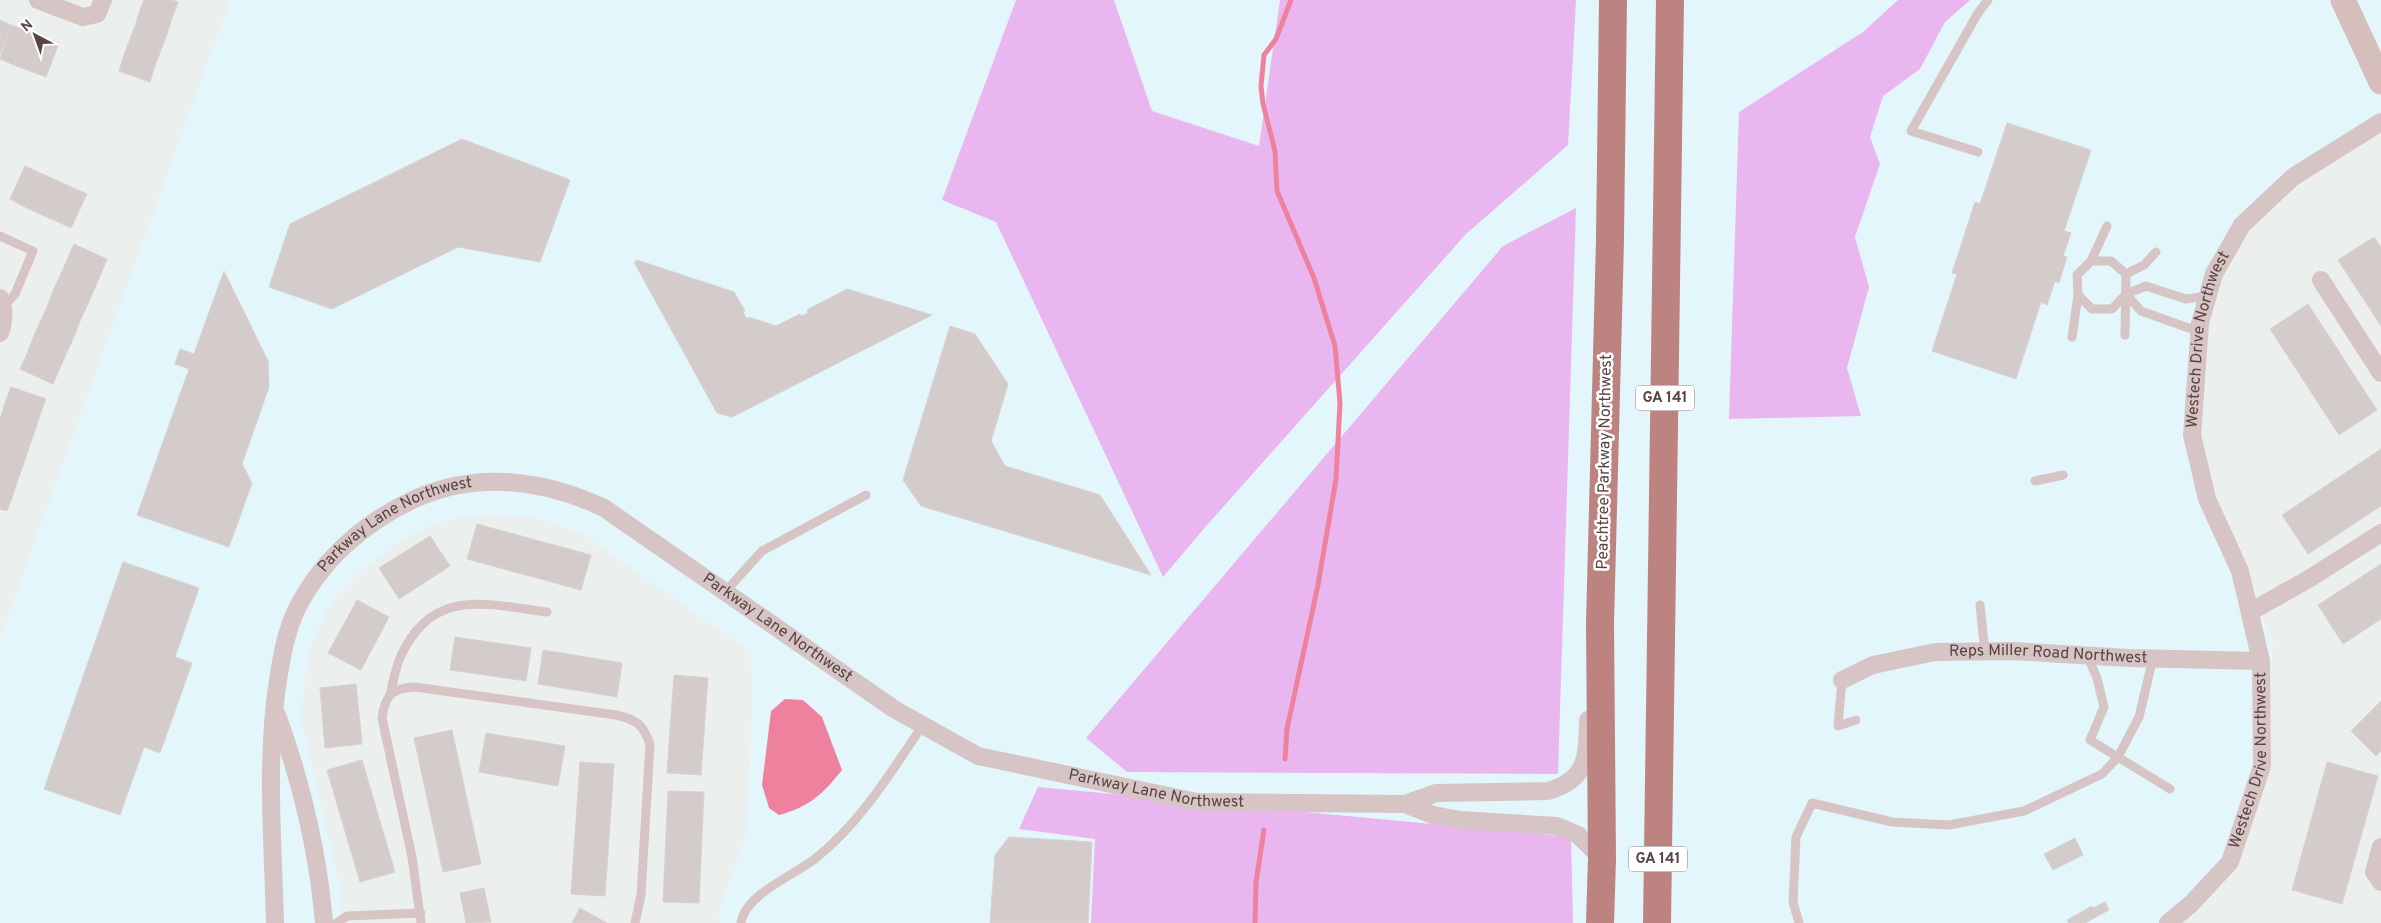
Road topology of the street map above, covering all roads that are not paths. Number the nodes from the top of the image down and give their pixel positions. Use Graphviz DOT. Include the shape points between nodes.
graph roads {
  1 [pos="38,0"];
  2 [pos="103,0"];
  3 [pos="1613,0"];
  4 [pos="1670,0"];
  5 [pos="1988,0"];
  6 [pos="2343,0"];
  7 [pos="2381,82"];
  8 [pos="2381,122"];
  9 [pos="1978,152"];
  10 [pos="2107,226"];
  11 [pos="0,236"];
  12 [pos="2156,252"];
  13 [pos="2091,261"];
  14 [pos="2126,274"];
  15 [pos="2321,280"];
  16 [pos="2126,294"];
  17 [pos="2078,295"];
  18 [pos="2208,296"];
  19 [pos="2,302"];
  20 [pos="2200,332"];
  21 [pos="0,333"];
  22 [pos="2125,335"];
  23 [pos="2072,337"];
  24 [pos="2381,372"];
  25 [pos="2063,475"];
  26 [pos="2036,481"];
  27 [pos="866,496"];
  28 [pos="2381,533"];
  29 [pos="725,592"];
  30 [pos="1980,605"];
  31 [pos="547,612"];
  32 [pos="2250,612"];
  33 [pos="1600,623"];
  34 [pos="1985,652"];
  35 [pos="2087,655"];
  36 [pos="2153,658"];
  37 [pos="2261,661"];
  38 [pos="1842,680"];
  39 [pos="390,695"];
  40 [pos="274,705"];
  41 [pos="1856,720"];
  42 [pos="923,725"];
  43 [pos="2118,757"];
  44 [pos="2170,789"];
  45 [pos="1405,804"];
  46 [pos="2381,847"];
  47 [pos="1602,859"];
  48 [pos="2381,882"];
  49 [pos="421,913"];
  50 [pos="384,918"];
  51 [pos="275,923"];
  52 [pos="324,923"];
  53 [pos="336,923"];
  54 [pos="421,923"];
  55 [pos="635,923"];
  56 [pos="741,923"];
  57 [pos="1600,923"];
  58 [pos="1657,923"];
  59 [pos="1799,923"];
  60 [pos="2168,923"];
  1 -- 2 [label="street" via="83,17 97,14"];
  3 -- 33 [label="highway, Peachtree Parkway Northwest"];
  4 -- 58 [label="highway, GA 141"];
  5 -- 9 [label="lane" via="1911,131"];
  6 -- 7 [label="street"];
  8 -- 18 [label="street, Westech Drive Northwest" via="2293,177 2242,225 2214,274"];
  10 -- 13 [label="lane"];
  11 -- 19 [label="lane" via="33,251 16,294"];
  12 -- 14 [label="lane" via="2144,265"];
  13 -- 14 [label="lane" via="2111,261"];
  13 -- 17 [label="lane" via="2078,276"];
  14 -- 16 [label="lane"];
  15 -- 24 [label="street"];
  16 -- 17 [label="lane" via="2112,308 2092,309"];
  16 -- 18 [label="lane" via="2146,286 2186,299"];
  16 -- 20 [label="lane" via="2141,311"];
  16 -- 22 [label="lane"];
  17 -- 23 [label="lane"];
  18 -- 20 [label="street, Westech Drive Northwest"];
  19 -- 21 [label="street"];
  20 -- 32 [label="street, Westech Drive Northwest" via="2192,435 2206,499 2240,571"];
  25 -- 26 [label="lane"];
  27 -- 29 [label="lane" via="762,551"];
  28 -- 32 [label="street"];
  29 -- 40 [label="street, Parkway Lane Northwest" via="604,508 580,497 521,483 477,483 451,487 426,494 379,518 339,551 322,571 294,616 286,640"];
  29 -- 42 [label="street, Parkway Lane Northwest" via="894,709"];
  30 -- 34 [label="lane"];
  31 -- 39 [label="lane" via="474,603 432,615 422,622 400,659"];
  32 -- 37 [label="street, Westech Drive Northwest"];
  33 -- 45 [label="street, Parkway Lane Northwest" via="1589,684 1587,758 1576,776 1548,792 1436,793"];
  33 -- 47 [label="highway, Peachtree Parkway Northwest"];
  34 -- 35 [label="street, Reps Miller Road Northwest"];
  34 -- 38 [label="street, Reps Miller Road Northwest" via="1926,654 1873,664"];
  35 -- 36 [label="street, Reps Miller Road Northwest"];
  35 -- 43 [label="lane" via="2104,707 2090,740"];
  36 -- 37 [label="street, Reps Miller Road Northwest"];
  36 -- 43 [label="lane" via="2139,717"];
  37 -- 60 [label="street, Westech Drive Northwest" via="2262,766 2230,862 2191,904"];
  38 -- 41 [label="lane" via="1838,726"];
  39 -- 49 [label="lane" via="382,718"];
  39 -- 55 [label="lane" via="400,688 415,686 616,715 633,719 644,728 650,744 641,895"];
  40 -- 51 [label="street, Parkway Lane Northwest"];
  40 -- 52 [label="street" via="292,754 320,874"];
  42 -- 45 [label="street, Parkway Lane Northwest" via="978,756 1198,802"];
  42 -- 56 [label="lane" via="861,814 815,858 751,903 742,915"];
  43 -- 44 [label="lane"];
  43 -- 59 [label="lane" via="2102,774 2024,811 1949,825 1892,822 1812,804 1796,836 1793,902"];
  45 -- 47 [label="street, Parkway Lane Northwest" via="1432,815 1460,820 1557,826 1578,836"];
  46 -- 48 [label="street" via="2374,872"];
  47 -- 57 [label="highway, Peachtree Parkway Northwest"];
  49 -- 50 [label="lane"];
  49 -- 54 [label="lane"];
  50 -- 53 [label="lane" via="347,916"];
}
